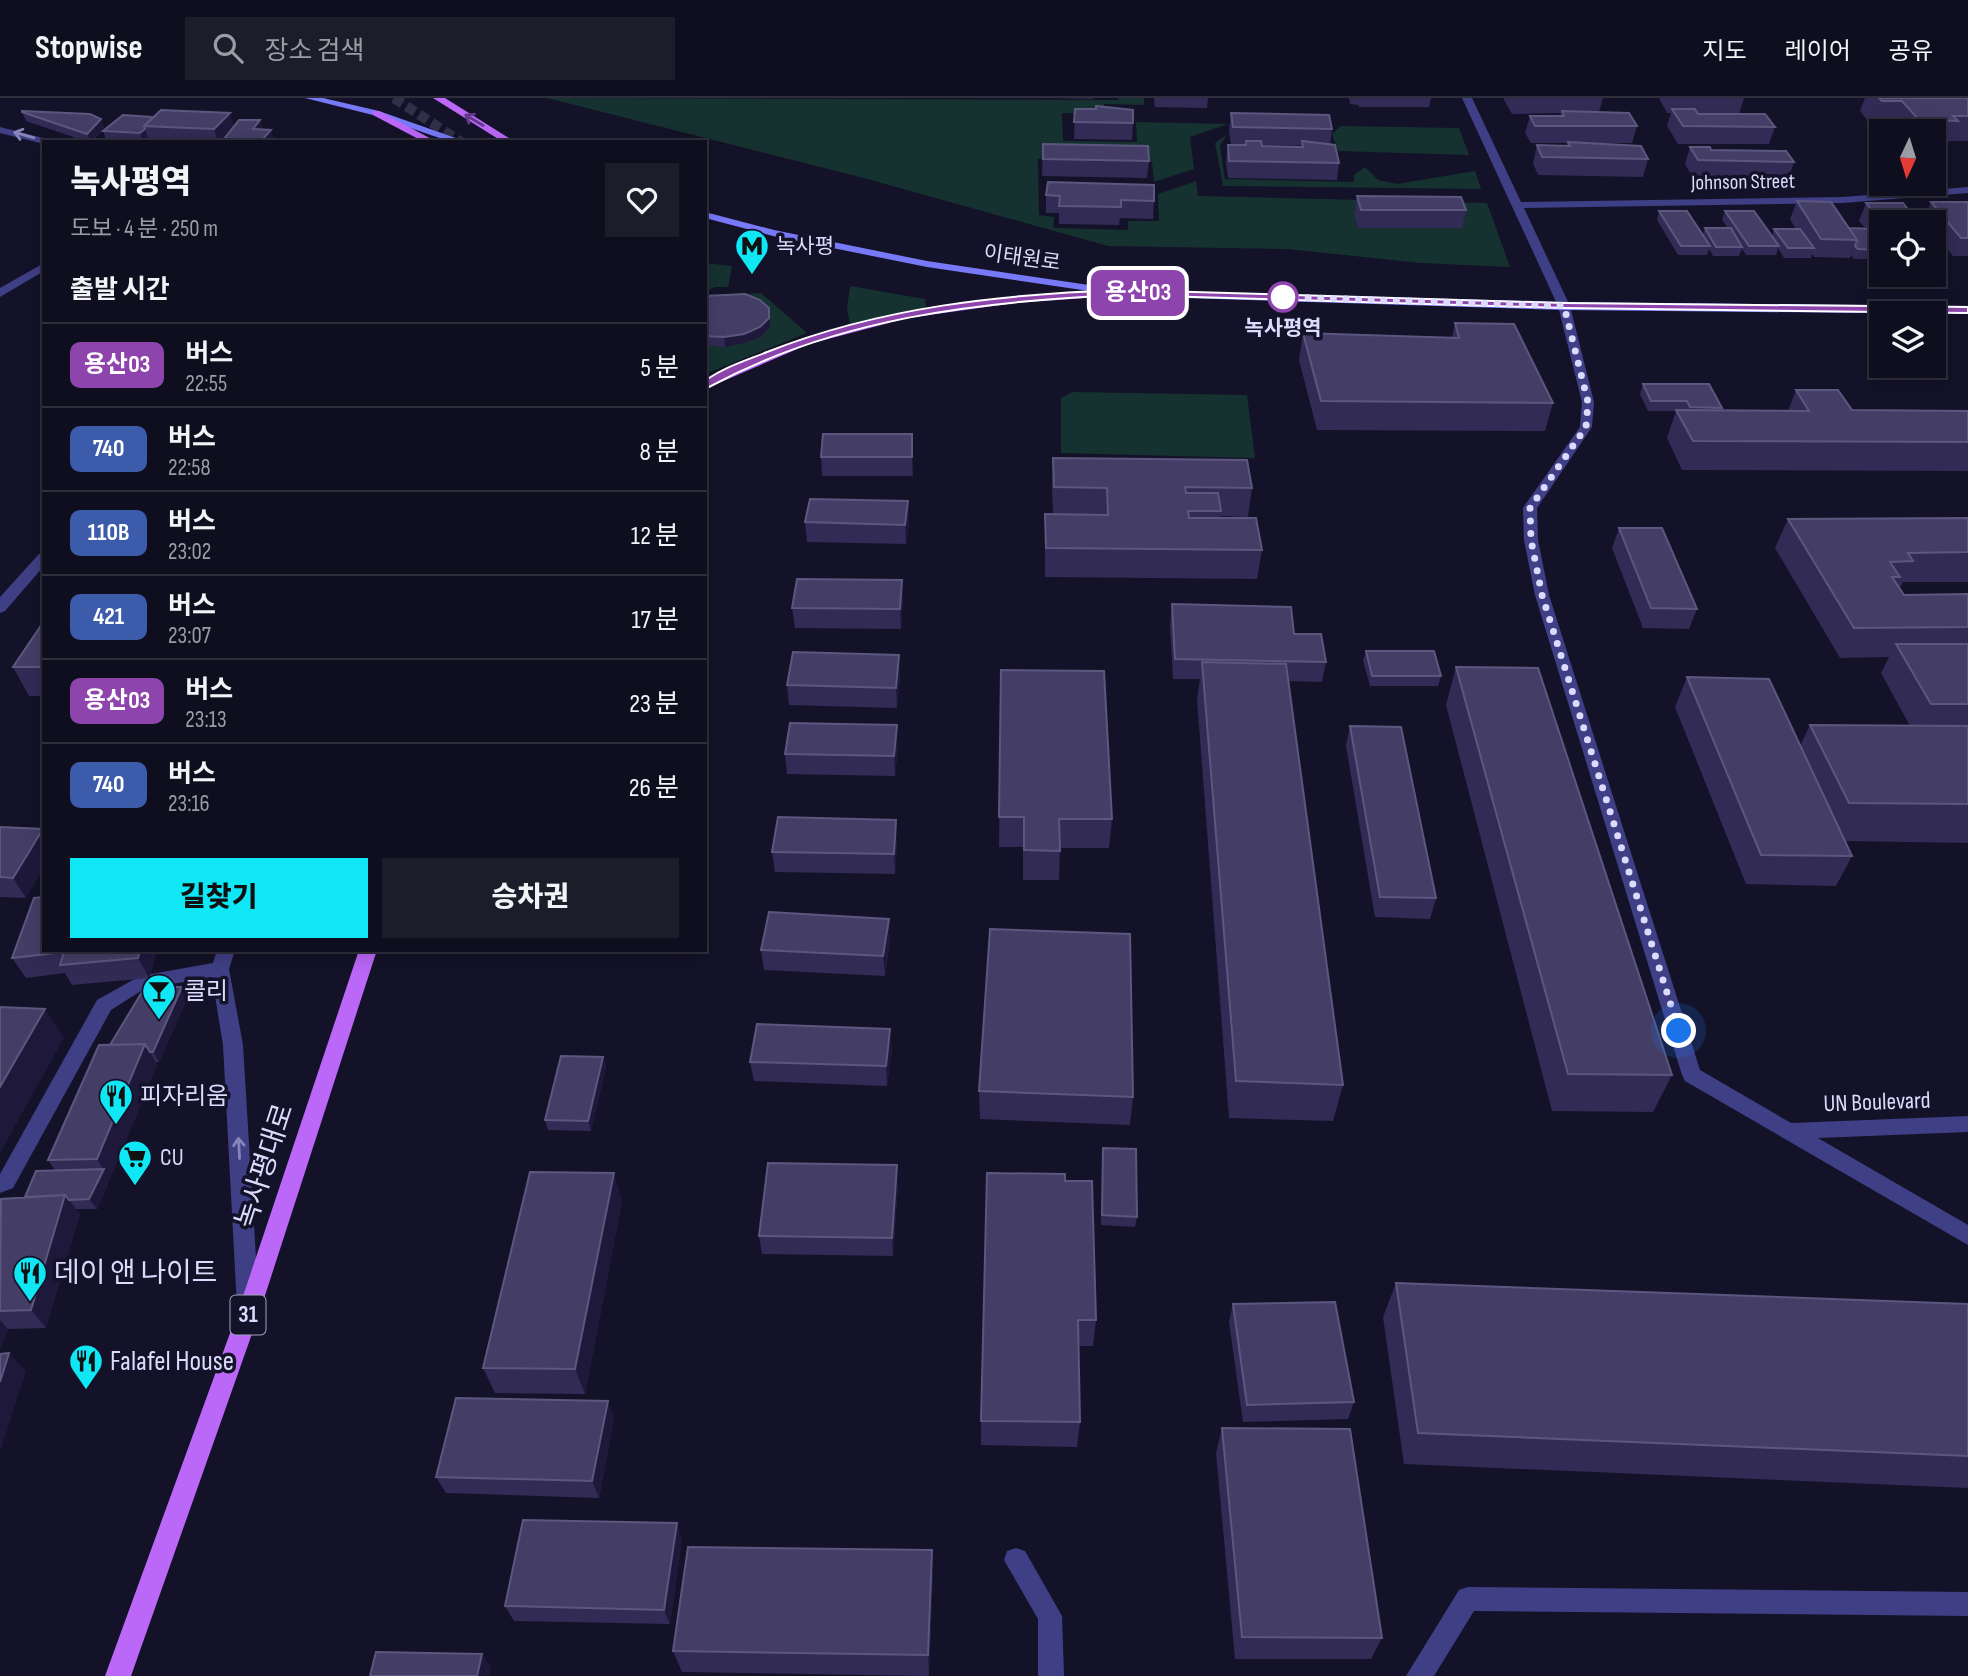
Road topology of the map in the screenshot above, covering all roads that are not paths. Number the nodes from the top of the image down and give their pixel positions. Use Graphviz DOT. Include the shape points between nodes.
graph roads {
  1 [pos="310,98"];
  2 [pos="438,98"];
  3 [pos="1467,98"];
  4 [pos="376,113"];
  5 [pos="0,130"];
  6 [pos="428,140"];
  7 [pos="456,140"];
  8 [pos="507,140"];
  9 [pos="42,141"];
  10 [pos="1968,190"];
  11 [pos="1518,205"];
  12 [pos="707,216"];
  13 [pos="42,267"];
  14 [pos="5,285"];
  15 [pos="1124,292"];
  16 [pos="0,294"];
  17 [pos="1564,306"];
  18 [pos="1968,310"];
  19 [pos="707,384"];
  20 [pos="42,559"];
  21 [pos="0,608"];
  22 [pos="367,952"];
  23 [pos="223,960"];
  24 [pos="1968,1125"];
  25 [pos="1789,1131"];
  26 [pos="0,1184"];
  27 [pos="1968,1236"];
  28 [pos="248,1314"];
  29 [pos="1016,1560"];
  30 [pos="1968,1604"];
  31 [pos="118,1676"];
  32 [pos="1051,1676"];
  33 [pos="1419,1676"];
  1 -- 4 [label="main road"];
  8 -- 2 [label="main road, one-way"];
  3 -- 11 [label="street"];
  4 -- 6 [label="main road"];
  4 -- 7 [label="main road"];
  9 -- 5 [label="street, one-way"];
  10 -- 11 [label="street, Johnson Street" via="1843,200"];
  11 -- 17 [label="street"];
  12 -- 15 [label="main road, 이태원로" via="927,264"];
  13 -- 14 [label="street"];
  14 -- 16 [label="street"];
  15 -- 17 [label="main road, 이태원로"];
  15 -- 19 [label="main road" via="977,302 885,318 801,342"];
  17 -- 18 [label="main road, 이태원로"];
  17 -- 25 [label="street" via="1588,402 1586,427 1530,508 1542,595 1692,1075"];
  20 -- 21 [label="street"];
  22 -- 28 [label="main road, 녹사평대로 / 31"];
  23 -- 26 [label="street" via="140,983 104,1004 6,1182"];
  28 -- 23 [label="street, one-way" via="233,1045"];
  24 -- 25 [label="street, UN Boulevard"];
  25 -- 27 [label="street"];
  28 -- 31 [label="main road, 녹사평대로 / 31"];
  29 -- 32 [label="street" via="1050,1616"];
  30 -- 33 [label="street" via="1468,1599"];
}
